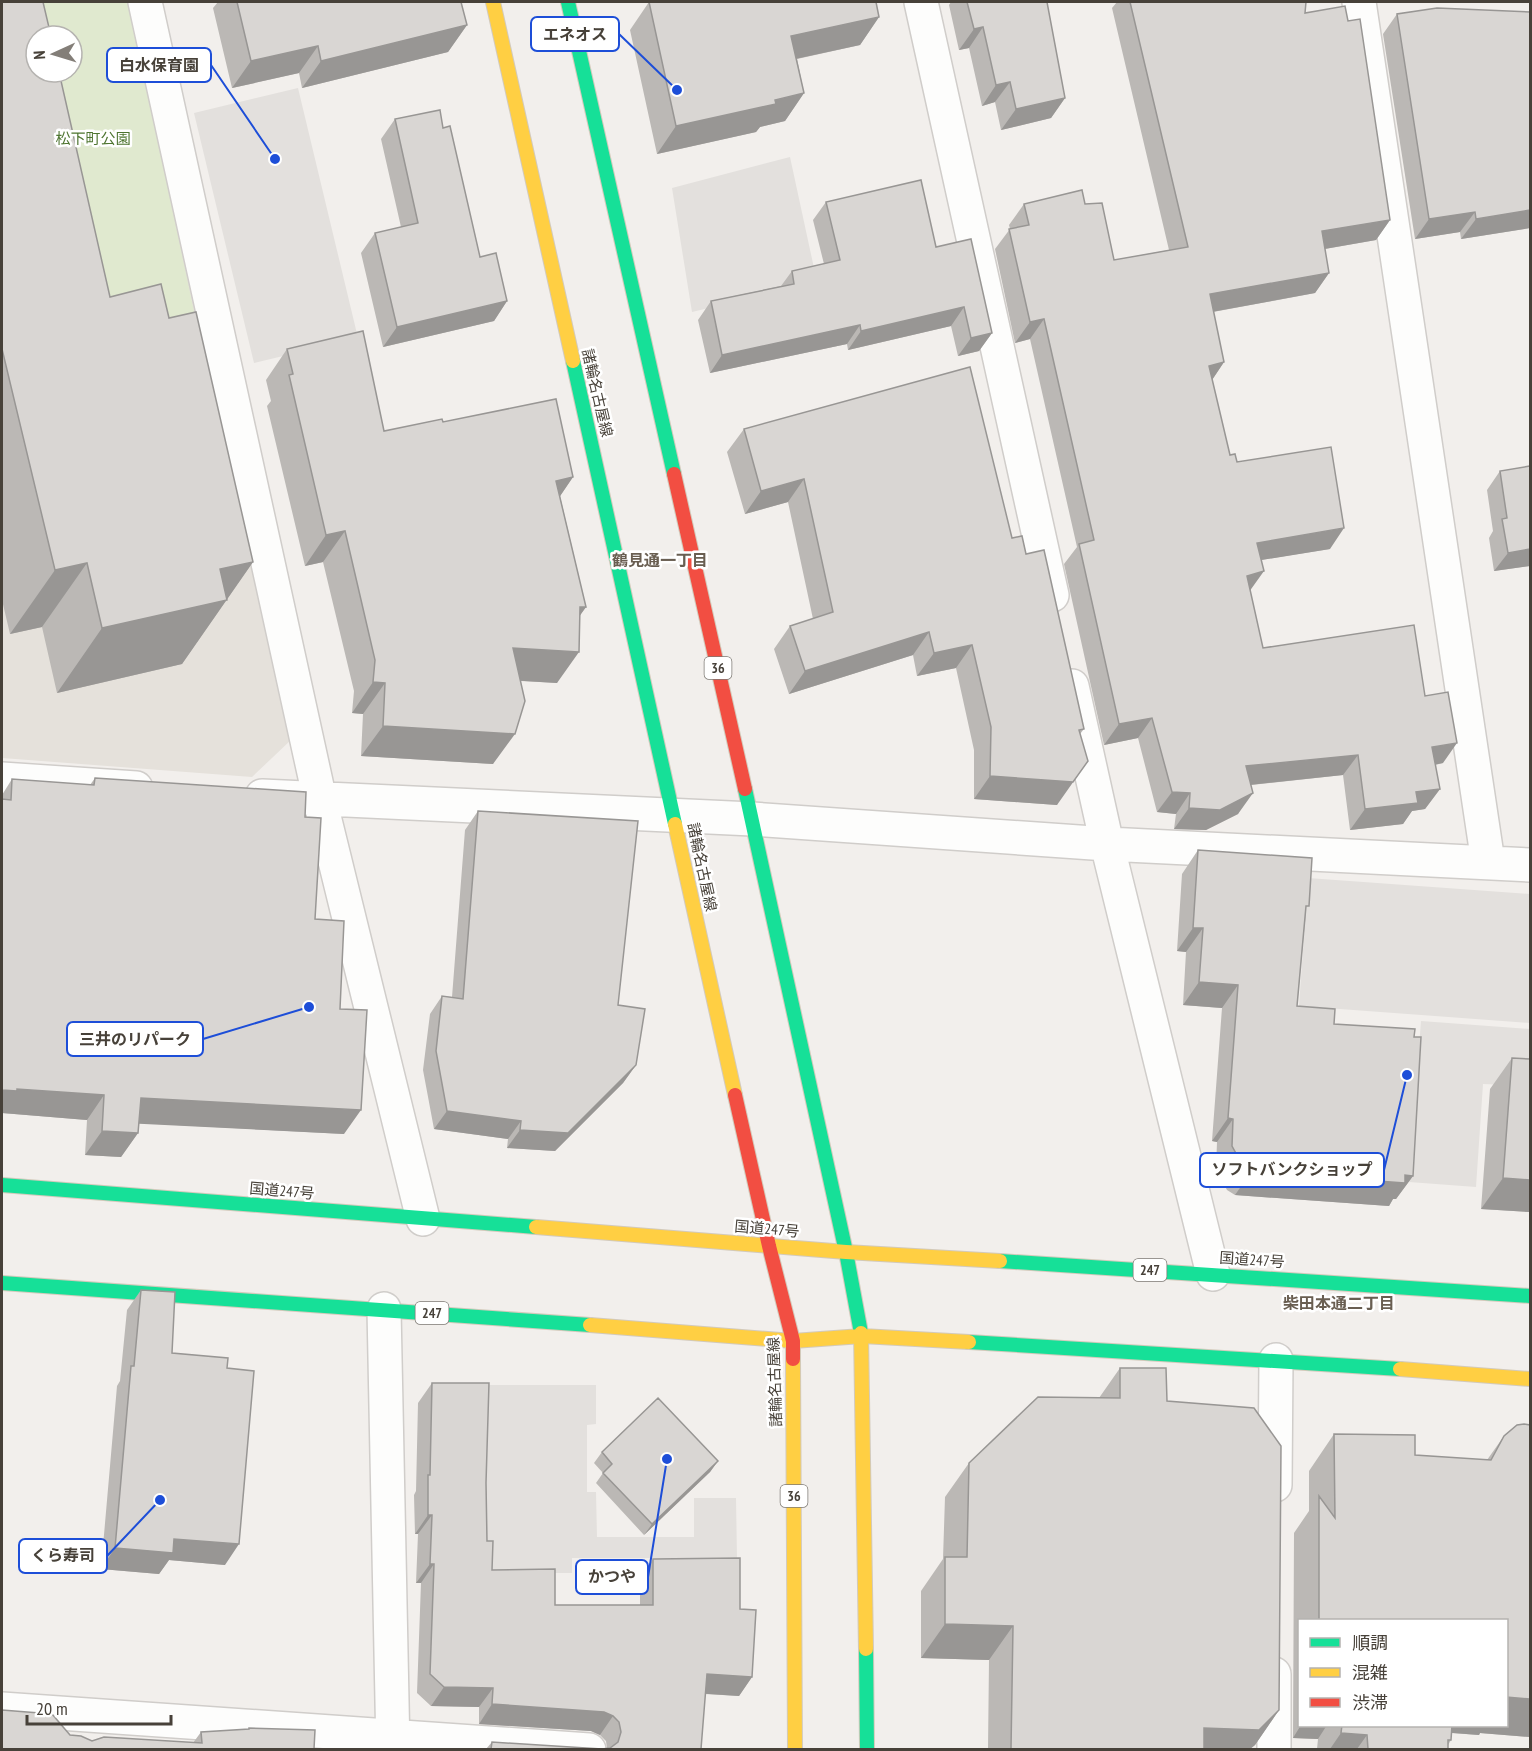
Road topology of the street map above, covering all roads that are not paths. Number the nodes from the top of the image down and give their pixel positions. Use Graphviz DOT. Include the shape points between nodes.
graph roads {
  1 [pos="145,2"];
  2 [pos="494,2"];
  3 [pos="568,2"];
  4 [pos="921,2"];
  5 [pos="1359,2"];
  6 [pos="1058,621"];
  7 [pos="1066,656"];
  8 [pos="2,779"];
  9 [pos="167,790"];
  10 [pos="237,794"];
  11 [pos="320,800"];
  12 [pos="674,816"];
  13 [pos="752,819"];
  14 [pos="1107,843"];
  15 [pos="1488,862"];
  16 [pos="1530,865"];
  17 [pos="2,1185"];
  18 [pos="423,1219"];
  19 [pos="769,1246"];
  20 [pos="846,1252"];
  21 [pos="1213,1274"];
  22 [pos="2,1283"];
  23 [pos="1530,1296"];
  24 [pos="384,1309"];
  25 [pos="862,1336"];
  26 [pos="793,1341"];
  27 [pos="1276,1360"];
  28 [pos="1530,1378"];
  29 [pos="1275,1514"];
  30 [pos="1274,1643"];
  31 [pos="2,1709"];
  32 [pos="393,1742"];
  33 [pos="589,1749"];
  34 [pos="795,1749"];
  35 [pos="867,1749"];
  36 [pos="1274,1749"];
  1 -- 11 [label="street"];
  2 -- 12 [label="main road, 諸輪名古屋線 / 36"];
  3 -- 13 [label="main road, 36"];
  4 -- 6 [label="street"];
  5 -- 15 [label="street"];
  7 -- 14 [label="street"];
  8 -- 9 [label="street"];
  10 -- 11 [label="street"];
  11 -- 12 [label="street"];
  11 -- 18 [label="street"];
  12 -- 13 [label="street"];
  12 -- 19 [label="main road, 諸輪名古屋線 / 36"];
  13 -- 14 [label="street"];
  13 -- 20 [label="main road, 36"];
  14 -- 15 [label="street"];
  14 -- 21 [label="street"];
  15 -- 16 [label="street"];
  17 -- 18 [label="main road, 国道247号 / 247"];
  18 -- 19 [label="main road, 国道247号 / 247"];
  19 -- 20 [label="main road, 国道247号 / 247"];
  19 -- 26 [label="main road, 諸輪名古屋線 / 36"];
  20 -- 21 [label="main road, 国道247号 / 247"];
  20 -- 25 [label="main road, 36"];
  21 -- 23 [label="main road, 国道247号 / 247"];
  22 -- 24 [label="main road, 247"];
  24 -- 26 [label="main road, 247"];
  24 -- 32 [label="street"];
  25 -- 26 [label="main road, 247"];
  25 -- 27 [label="main road, 247"];
  25 -- 35 [label="main road, 36"];
  26 -- 34 [label="main road, 諸輪名古屋線 / 36"];
  27 -- 28 [label="main road, 247"];
  27 -- 29 [label="street"];
  30 -- 36 [label="street"];
  31 -- 32 [label="street" via="74,1727"];
  32 -- 33 [label="street"];
}
